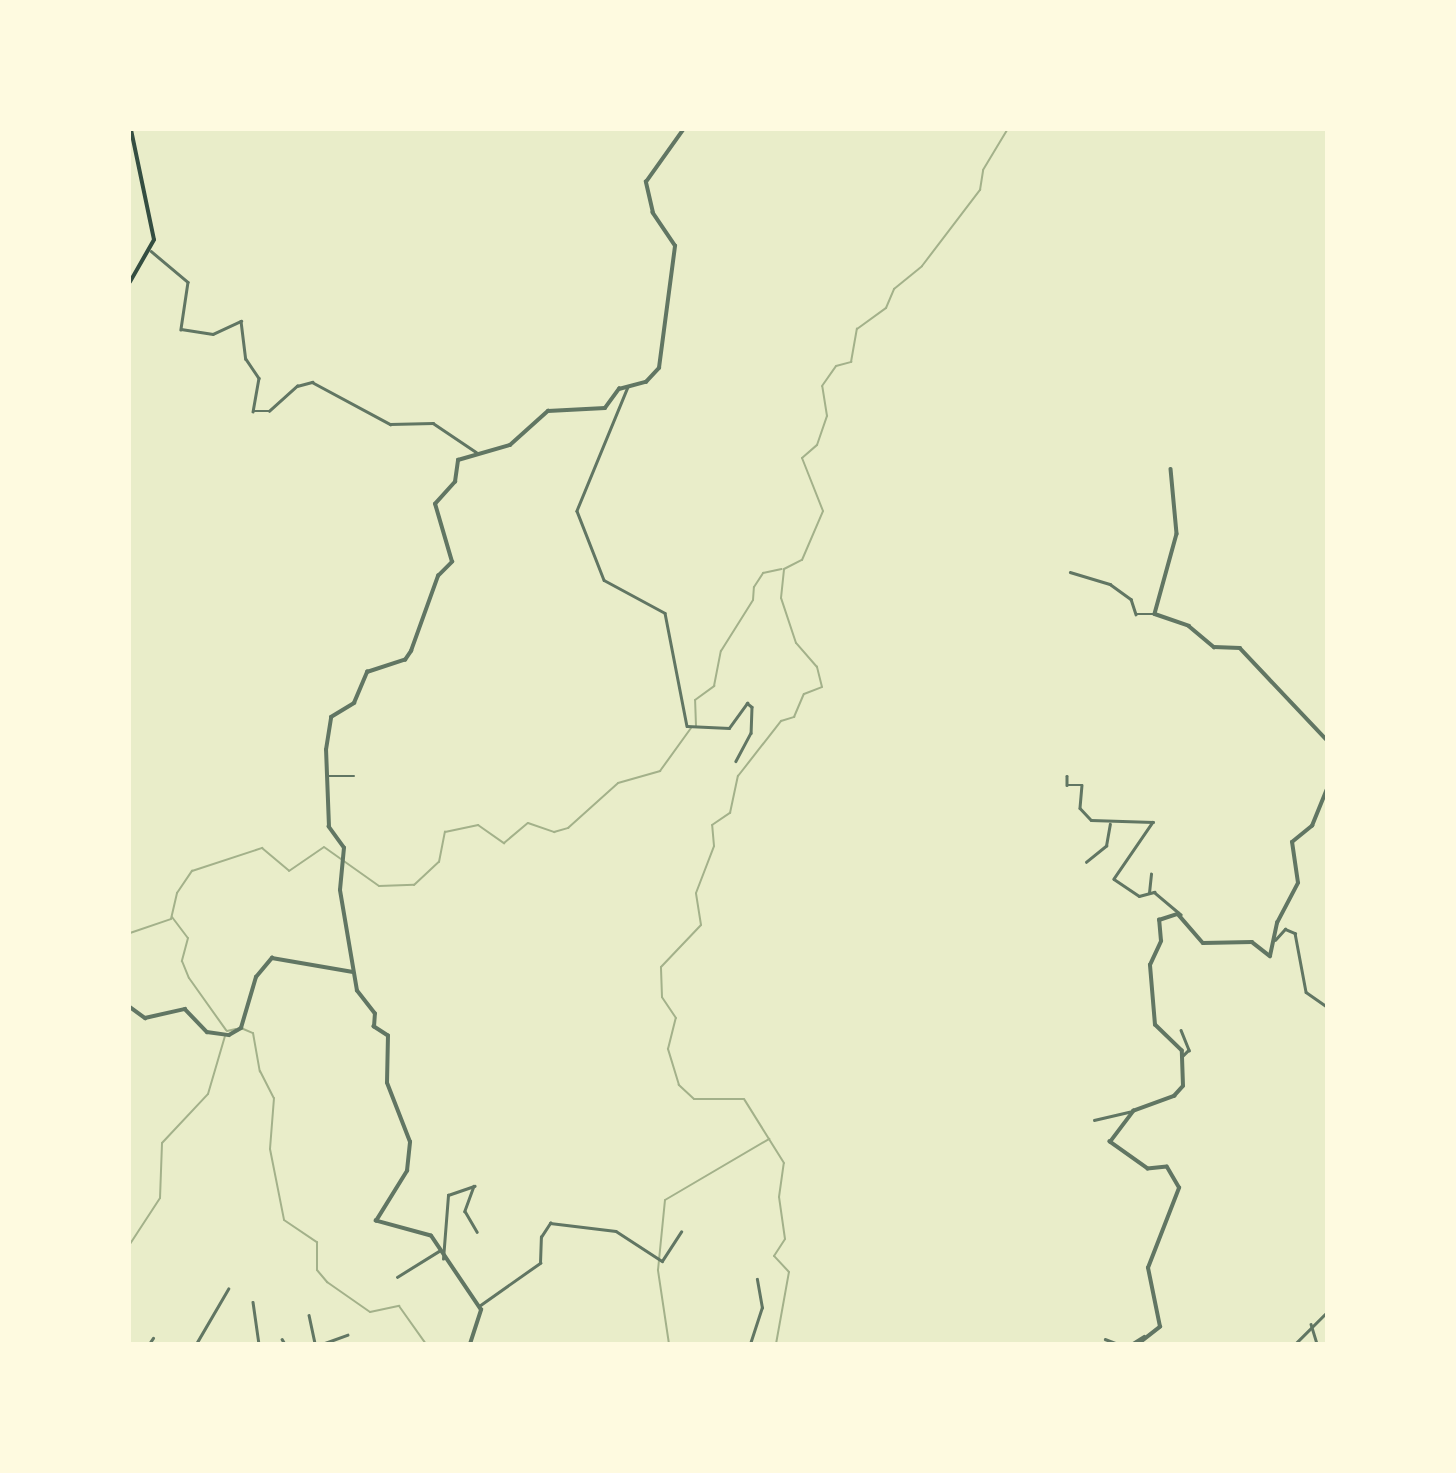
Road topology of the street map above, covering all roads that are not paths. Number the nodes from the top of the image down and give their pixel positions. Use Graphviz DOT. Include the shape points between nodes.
graph roads {
  1 [pos="131,130"];
  2 [pos="682,130"];
  3 [pos="151,251"];
  4 [pos="130,282"];
  5 [pos="628,387"];
  6 [pos="476,452"];
  7 [pos="1171,469"];
  8 [pos="1070,572"];
  9 [pos="1155,614"];
  10 [pos="1326,739"];
  11 [pos="736,761"];
  12 [pos="328,776"];
  13 [pos="354,776"];
  14 [pos="1067,776"];
  15 [pos="1326,790"];
  16 [pos="1110,824"];
  17 [pos="1086,862"];
  18 [pos="1151,874"];
  19 [pos="1149,892"];
  20 [pos="1181,915"];
  21 [pos="1275,940"];
  22 [pos="353,972"];
  23 [pos="1326,1006"];
  24 [pos="130,1007"];
  25 [pos="1181,1030"];
  26 [pos="1183,1056"];
  27 [pos="1132,1112"];
  28 [pos="1094,1121"];
  29 [pos="477,1232"];
  30 [pos="681,1232"];
  31 [pos="439,1251"];
  32 [pos="443,1259"];
  33 [pos="397,1277"];
  34 [pos="757,1279"];
  35 [pos="228,1289"];
  36 [pos="253,1302"];
  37 [pos="479,1306"];
  38 [pos="1326,1313"];
  39 [pos="309,1315"];
  40 [pos="1311,1324"];
  41 [pos="348,1335"];
  42 [pos="1143,1336"];
  43 [pos="153,1338"];
  44 [pos="282,1339"];
  45 [pos="1105,1339"];
  46 [pos="149,1343"];
  47 [pos="196,1343"];
  48 [pos="260,1343"];
  49 [pos="285,1343"];
  50 [pos="315,1343"];
  51 [pos="322,1343"];
  52 [pos="470,1343"];
  53 [pos="750,1343"];
  54 [pos="1118,1343"];
  55 [pos="1131,1343"];
  56 [pos="1138,1343"];
  57 [pos="1295,1343"];
  58 [pos="1317,1343"];
  1 -- 3 [label="main road" via="153,226"];
  2 -- 5 [label="street" via="646,182 653,213 675,246 662,359 651,378"];
  3 -- 4 [label="main road"];
  3 -- 6 [label="street" via="188,282 181,329 213,334 241,321 246,359 259,378 253,411 269,411 312,382 390,424 433,423"];
  5 -- 6 [label="street" via="605,408 548,411 510,445"];
  5 -- 11 [label="street" via="577,511 604,580 665,613 669,661 687,726 729,727 747,703 752,707 751,733"];
  6 -- 12 [label="street" via="458,460 455,482 435,500 452,559 438,576 411,651 405,660 369,670 354,703 333,715"];
  7 -- 9 [label="street" via="1177,534"];
  8 -- 9 [label="street" via="1110,584 1130,599 1136,614"];
  9 -- 10 [label="street" via="1189,626 1214,648 1242,649"];
  12 -- 13 [label="street"];
  12 -- 22 [label="street" via="329,827 344,848 341,867"];
  14 -- 16 [label="street" via="1067,785 1082,785 1082,811"];
  15 -- 21 [label="street" via="1312,826 1292,842 1298,883"];
  16 -- 17 [label="street" via="1106,846"];
  16 -- 19 [label="street" via="1153,822 1114,878 1139,897"];
  18 -- 19 [label="street"];
  19 -- 20 [label="street"];
  20 -- 21 [label="street" via="1208,944 1252,942 1267,957"];
  20 -- 26 [label="street" via="1159,920 1161,941 1150,965 1155,1025"];
  21 -- 23 [label="street" via="1293,930 1306,992"];
  22 -- 24 [label="street" via="276,957 256,977 242,1027 214,1034 185,1009 145,1017"];
  22 -- 31 [label="street" via="358,995 375,1014 374,1027 388,1036 387,1083 410,1142 407,1171 376,1221 394,1230 428,1232"];
  25 -- 26 [label="street" via="1189,1050"];
  26 -- 27 [label="street" via="1180,1093"];
  27 -- 28 [label="street"];
  27 -- 42 [label="street" via="1111,1146 1149,1169 1167,1167 1179,1188 1148,1268 1160,1327"];
  29 -- 32 [label="street" via="465,1211 474,1186 448,1195"];
  30 -- 37 [label="street" via="662,1261 616,1231 550,1223 541,1237 540,1263"];
  31 -- 32 [label="street"];
  31 -- 33 [label="street"];
  32 -- 37 [label="street"];
  34 -- 53 [label="street" via="762,1308"];
  35 -- 47 [label="street"];
  36 -- 48 [label="street"];
  37 -- 52 [label="street"];
  38 -- 40 [label="street"];
  39 -- 50 [label="street"];
  40 -- 57 [label="street"];
  40 -- 58 [label="street"];
  41 -- 51 [label="street"];
  42 -- 55 [label="street"];
  42 -- 56 [label="street"];
  43 -- 46 [label="street"];
  44 -- 49 [label="street"];
  45 -- 54 [label="street"];
}
